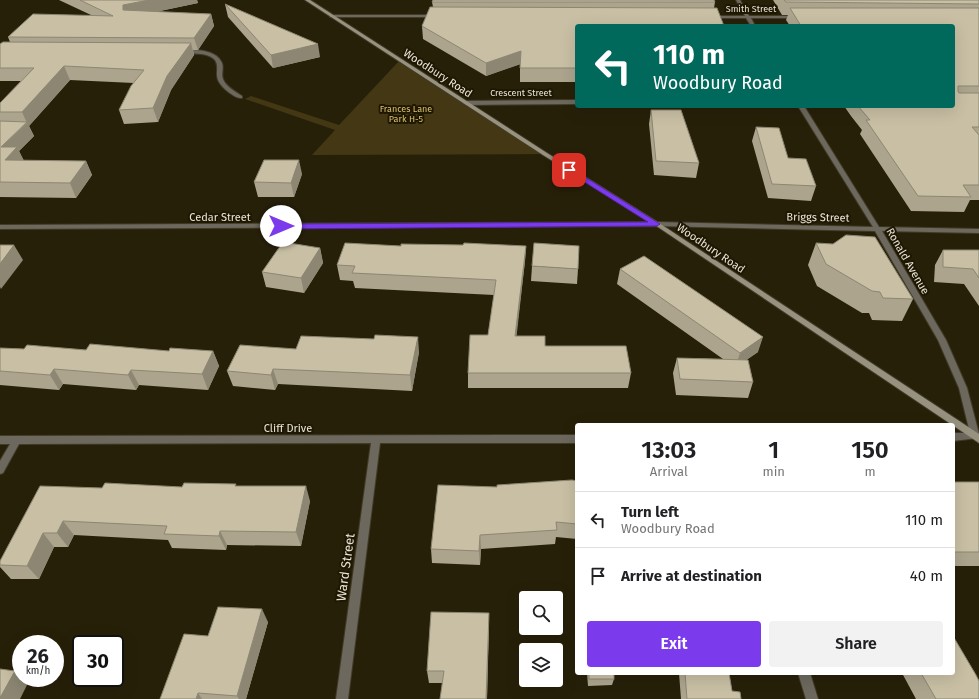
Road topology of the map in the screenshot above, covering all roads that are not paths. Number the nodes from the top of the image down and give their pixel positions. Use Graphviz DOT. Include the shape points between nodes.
graph roads {
  1 [pos="307,0"];
  2 [pos="738,0"];
  3 [pos="332,16"];
  4 [pos="441,16"];
  5 [pos="702,17"];
  6 [pos="748,17"];
  7 [pos="804,17"];
  8 [pos="752,24"];
  9 [pos="179,52"];
  10 [pos="240,97"];
  11 [pos="575,102"];
  12 [pos="466,103"];
  13 [pos="802,108"];
  14 [pos="657,224"];
  15 [pos="0,227"];
  16 [pos="878,230"];
  17 [pos="979,231"];
  18 [pos="955,423"];
  19 [pos="955,423"];
  20 [pos="955,437"];
  21 [pos="977,438"];
  22 [pos="376,439"];
  23 [pos="575,439"];
  24 [pos="0,440"];
  25 [pos="16,440"];
  26 [pos="0,470"];
  27 [pos="805,675"];
  28 [pos="342,699"];
  29 [pos="812,699"];
  1 -- 3 [label="main road, Woodbury Road"];
  2 -- 6 [label="street"];
  3 -- 4 [label="street"];
  3 -- 12 [label="main road, Woodbury Road"];
  5 -- 6 [label="street, Smith Street"];
  6 -- 7 [label="street, Smith Street"];
  6 -- 8 [label="street"];
  9 -- 10 [label="street" via="202,53 218,58 222,68 220,79"];
  11 -- 12 [label="street, Crescent Street"];
  12 -- 14 [label="main road, Woodbury Road"];
  13 -- 16 [label="street, Ronald Avenue"];
  14 -- 15 [label="street, Cedar Street"];
  14 -- 16 [label="street, Briggs Street"];
  14 -- 18 [label="main road, Woodbury Road"];
  16 -- 17 [label="street, Briggs Street"];
  16 -- 21 [label="street, Ronald Avenue" via="942,340 963,388"];
  19 -- 21 [label="main road, Woodbury Road"];
  20 -- 21 [label="street"];
  22 -- 23 [label="street, Cliff Drive"];
  22 -- 25 [label="street, Cliff Drive"];
  22 -- 28 [label="street, Ward Street"];
  24 -- 25 [label="street, Cliff Drive"];
  25 -- 26 [label="street"];
  27 -- 29 [label="street"];
}
